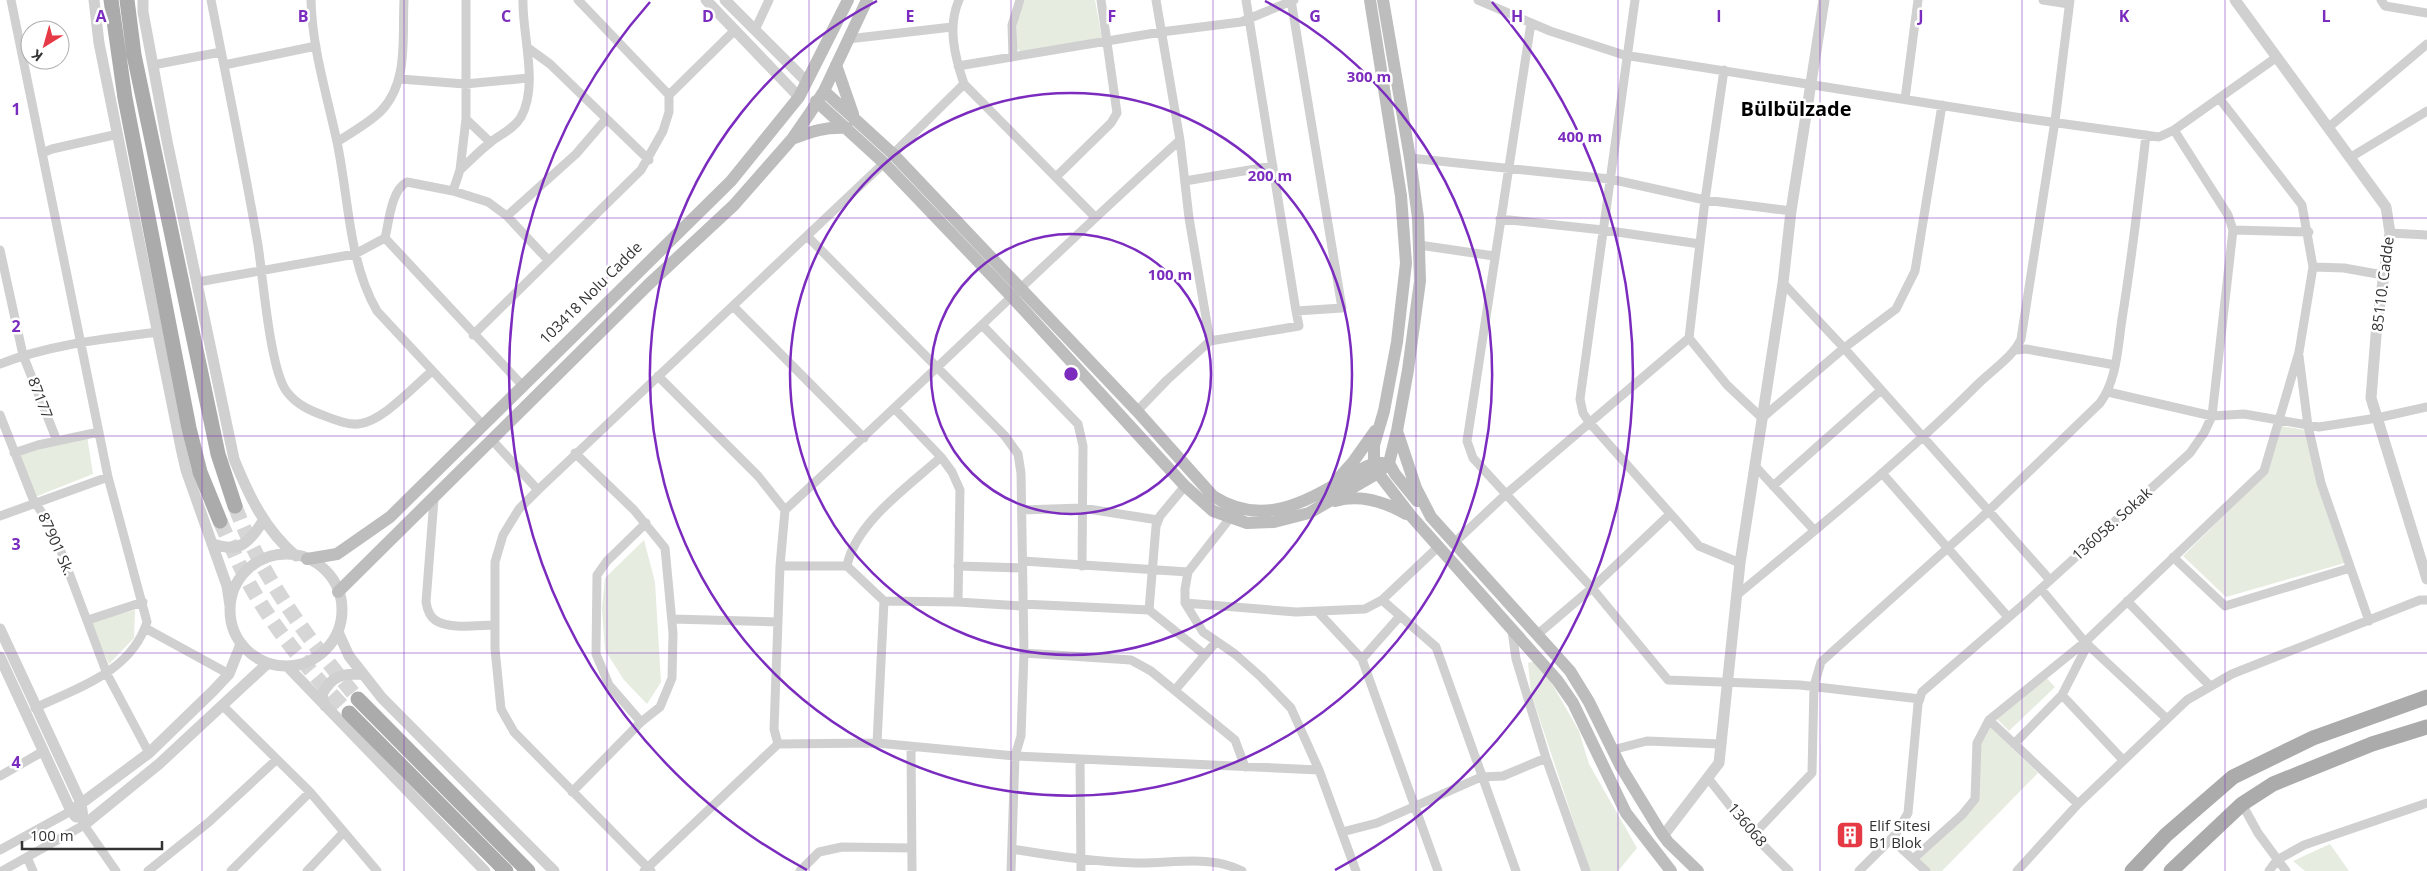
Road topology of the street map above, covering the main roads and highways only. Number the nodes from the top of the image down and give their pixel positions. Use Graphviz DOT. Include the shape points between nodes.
graph roads {
  1 [pos="111,0"];
  2 [pos="127,0"];
  3 [pos="848,0"];
  4 [pos="868,0"];
  5 [pos="1370,0"];
  6 [pos="1383,0"];
  7 [pos="836,66"];
  8 [pos="820,96"];
  9 [pos="851,123"];
  10 [pos="792,139"];
  11 [pos="1016,293"];
  12 [pos="1381,422"];
  13 [pos="1397,431"];
  14 [pos="1389,463"];
  15 [pos="1376,468"];
  16 [pos="1328,489"];
  17 [pos="1325,503"];
  18 [pos="235,506"];
  19 [pos="1412,517"];
  20 [pos="1431,517"];
  21 [pos="220,521"];
  22 [pos="301,557"];
  23 [pos="338,592"];
  24 [pos="2425,696"];
  25 [pos="358,699"];
  26 [pos="349,713"];
  27 [pos="2425,728"];
  28 [pos="506,871"];
  29 [pos="528,871"];
  30 [pos="1671,871"];
  31 [pos="1698,871"];
  32 [pos="2132,871"];
  33 [pos="2171,871"];
  1 -- 21 [label="main road" via="125,98 189,428 200,472"];
  2 -- 18 [label="main road" via="134,56 218,454"];
  3 -- 22 [label="main road, 103418 Nolu Cadde" via="799,97 731,181 390,517 337,554"];
  4 -- 7 [label="main road"];
  5 -- 12 [label="main road" via="1401,196 1406,263 1397,342"];
  6 -- 13 [label="main road" via="1410,158 1419,245 1420,281"];
  7 -- 8 [label="main road"];
  7 -- 9 [label="main road"];
  8 -- 9 [label="main road"];
  8 -- 10 [label="main road"];
  9 -- 10 [label="main road" via="817,129"];
  9 -- 11 [label="main road"];
  10 -- 23 [label="main road" via="734,205 648,285"];
  11 -- 16 [label="main road" via="1137,411 1214,496 1229,506 1267,512 1288,507"];
  11 -- 17 [label="main road" via="1185,486 1213,511 1247,523 1274,522 1309,513"];
  12 -- 15 [label="main road" via="1374,445"];
  12 -- 16 [label="main road" via="1353,462"];
  13 -- 14 [label="main road"];
  13 -- 20 [label="main road" via="1416,488"];
  14 -- 15 [label="main road"];
  14 -- 20 [label="main road"];
  15 -- 16 [label="main road"];
  15 -- 17 [label="main road"];
  15 -- 19 [label="main road"];
  17 -- 19 [label="main road" via="1343,499 1370,500 1388,504"];
  19 -- 30 [label="main road" via="1557,680 1573,703 1626,813"];
  20 -- 31 [label="main road" via="1570,671 1663,836"];
  24 -- 32 [label="main road" via="2313,738 2233,777 2166,835"];
  25 -- 29 [label="main road"];
  26 -- 28 [label="main road"];
  27 -- 33 [label="main road" via="2372,744 2273,784 2242,804"];
}
